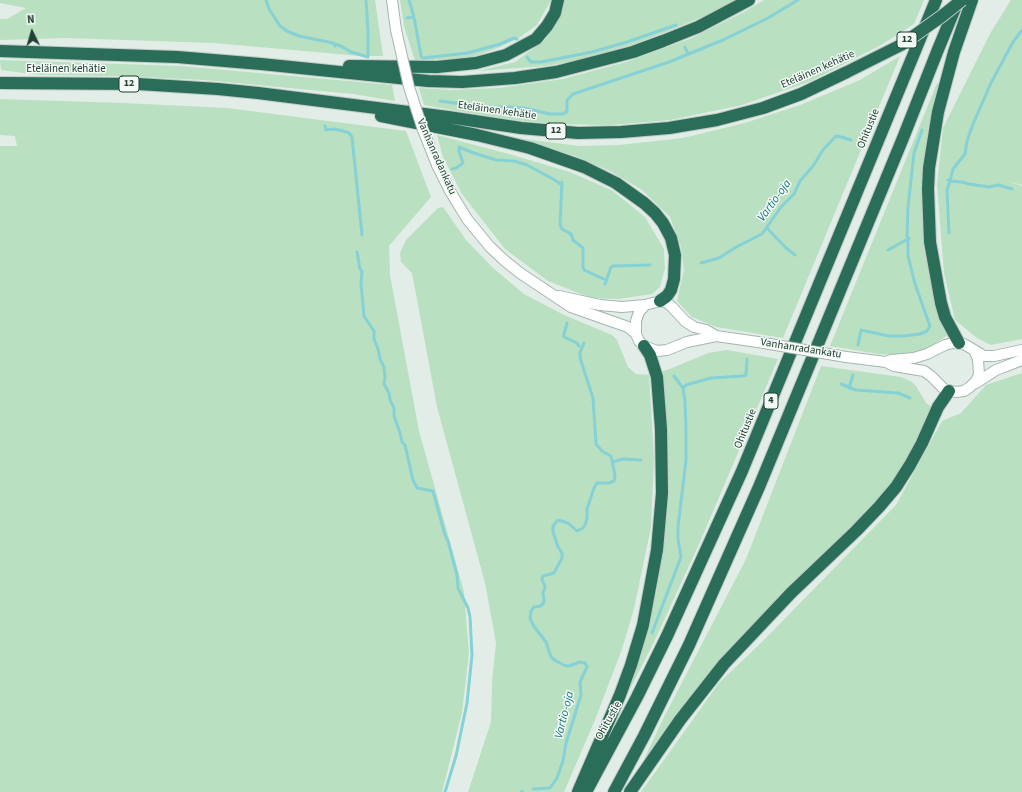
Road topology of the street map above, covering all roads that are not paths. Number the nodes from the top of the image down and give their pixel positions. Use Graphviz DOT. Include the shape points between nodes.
graph roads {
  1 [pos="392,0"];
  2 [pos="558,0"];
  3 [pos="749,0"];
  4 [pos="936,0"];
  5 [pos="960,0"];
  6 [pos="972,0"];
  7 [pos="0,51"];
  8 [pos="261,64"];
  9 [pos="0,83"];
  10 [pos="258,93"];
  11 [pos="555,295"];
  12 [pos="660,301"];
  13 [pos="645,305"];
  14 [pos="636,334"];
  15 [pos="716,336"];
  16 [pos="959,343"];
  17 [pos="644,346"];
  18 [pos="974,350"];
  19 [pos="1022,350"];
  20 [pos="1022,360"];
  21 [pos="886,362"];
  22 [pos="972,385"];
  23 [pos="949,391"];
  24 [pos="578,792"];
  25 [pos="586,792"];
  26 [pos="614,792"];
  27 [pos="630,792"];
  1 -- 11 [label="street, Vanhanradankatu, bridge" via="396,30 414,105 450,191 467,219 490,247 520,273"];
  2 -- 8 [label="highway" via="547,26 536,39 506,55 476,63 437,67"];
  3 -- 8 [label="highway, Eteläinen kehätie" via="698,26 633,52 556,72 515,78 462,82 428,81"];
  4 -- 25 [label="highway, Ohitustie / 4" via="742,471 668,636"];
  5 -- 10 [label="highway, Eteläinen kehätie / 12, bridge" via="901,45 795,96 763,108 716,120 669,128 578,133 521,128"];
  5 -- 26 [label="highway, 4" via="759,488 688,645"];
  6 -- 16 [label="highway" via="954,52 938,112 928,189 930,242 941,303 945,317"];
  7 -- 8 [label="highway, Eteläinen kehätie" via="162,57"];
  9 -- 10 [label="highway, Eteläinen kehätie / 12" via="138,84"];
  10 -- 12 [label="highway" via="478,135 548,154 603,176 644,203 668,231 673,247 675,272 671,290"];
  11 -- 13 [label="street, Vanhanradankatu" via="600,306"];
  11 -- 14 [label="street, Vanhanradankatu" via="571,307 628,327"];
  12 -- 13 [label="street, Vanhanradankatu"];
  12 -- 15 [label="street, Vanhanradankatu" via="666,302 694,327"];
  13 -- 14 [label="street" via="636,321"];
  14 -- 17 [label="street, Vanhanradankatu"];
  15 -- 17 [label="street, Vanhanradankatu" via="662,351"];
  15 -- 21 [label="street, Vanhanradankatu, bridge"];
  16 -- 18 [label="street"];
  16 -- 21 [label="street, Vanhanradankatu" via="945,345 914,358"];
  17 -- 24 [label="highway" via="656,368 660,414 662,493 657,550 643,625 631,665"];
  18 -- 19 [label="street" via="984,356 994,356"];
  18 -- 22 [label="street" via="978,359 979,375"];
  20 -- 22 [label="street" via="996,370"];
  21 -- 23 [label="street, Vanhanradankatu" via="924,372"];
  22 -- 23 [label="street" via="964,391"];
  23 -- 27 [label="highway" via="896,487 724,664 680,720"];
}
